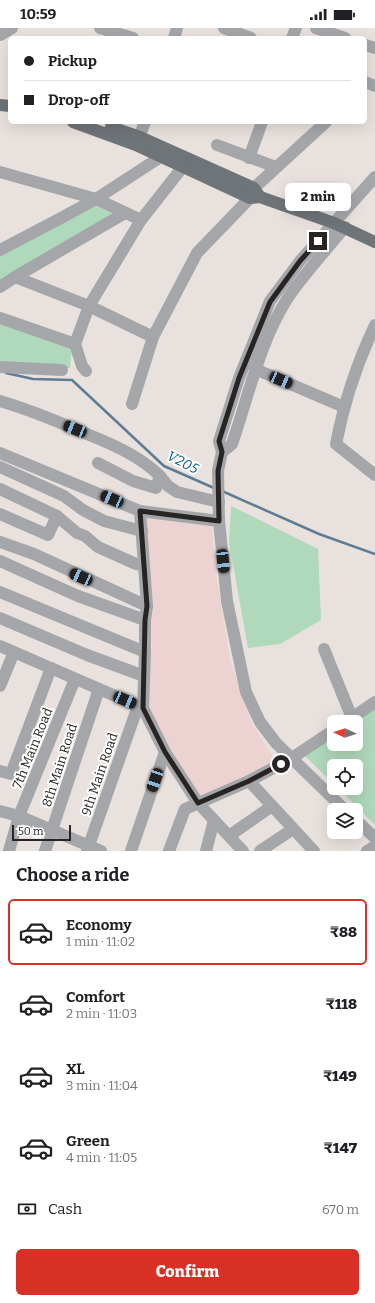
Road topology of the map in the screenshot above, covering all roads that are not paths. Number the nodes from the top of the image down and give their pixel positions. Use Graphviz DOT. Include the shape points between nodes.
graph roads {
  1 [pos="100,28"];
  2 [pos="224,28"];
  3 [pos="316,28"];
  4 [pos="126,36"];
  5 [pos="246,36"];
  6 [pos="339,36"];
  7 [pos="80,124"];
  8 [pos="100,124"];
  9 [pos="144,124"];
  10 [pos="260,124"];
  11 [pos="324,124"];
  12 [pos="138,141"];
  13 [pos="217,145"];
  14 [pos="162,156"];
  15 [pos="249,158"];
  16 [pos="187,163"];
  17 [pos="276,168"];
  18 [pos="0,172"];
  19 [pos="375,177"];
  20 [pos="255,194"];
  21 [pos="96,199"];
  22 [pos="125,213"];
  23 [pos="141,220"];
  24 [pos="340,225"];
  25 [pos="375,242"];
  26 [pos="0,250"];
  27 [pos="15,277"];
  28 [pos="0,287"];
  29 [pos="89,306"];
  30 [pos="0,318"];
  31 [pos="375,325"];
  32 [pos="153,337"];
  33 [pos="75,344"];
  34 [pos="0,367"];
  35 [pos="256,369"];
  36 [pos="62,370"];
  37 [pos="86,371"];
  38 [pos="0,401"];
  39 [pos="132,404"];
  40 [pos="344,407"];
  41 [pos="222,452"];
  42 [pos="0,453"];
  43 [pos="98,463"];
  44 [pos="0,467"];
  45 [pos="375,475"];
  46 [pos="160,476"];
  47 [pos="0,489"];
  48 [pos="219,494"];
  49 [pos="140,511"];
  50 [pos="0,514"];
  51 [pos="57,516"];
  52 [pos="219,521"];
  53 [pos="142,531"];
  54 [pos="0,542"];
  55 [pos="0,561"];
  56 [pos="144,565"];
  57 [pos="0,592"];
  58 [pos="147,606"];
  59 [pos="0,618"];
  60 [pos="145,620"];
  61 [pos="0,646"];
  62 [pos="324,649"];
  63 [pos="14,652"];
  64 [pos="145,652"];
  65 [pos="51,668"];
  66 [pos="144,676"];
  67 [pos="75,679"];
  68 [pos="0,686"];
  69 [pos="99,689"];
  70 [pos="375,702"];
  71 [pos="141,707"];
  72 [pos="347,715"];
  73 [pos="356,715"];
  74 [pos="327,735"];
  75 [pos="165,752"];
  76 [pos="292,758"];
  77 [pos="6,773"];
  78 [pos="249,781"];
  79 [pos="198,803"];
  80 [pos="338,803"];
  81 [pos="272,806"];
  82 [pos="0,811"];
  83 [pos="19,816"];
  84 [pos="214,820"];
  85 [pos="363,827"];
  86 [pos="293,829"];
  87 [pos="52,831"];
  88 [pos="228,836"];
  89 [pos="375,838"];
  90 [pos="375,846"];
  91 [pos="88,849"];
  92 [pos="9,851"];
  93 [pos="46,851"];
  94 [pos="101,851"];
  95 [pos="131,851"];
  96 [pos="169,851"];
  97 [pos="206,851"];
  98 [pos="243,851"];
  99 [pos="260,851"];
  100 [pos="314,851"];
  101 [pos="367,851"];
  1 -- 4 [label="street"];
  2 -- 5 [label="street"];
  3 -- 6 [label="street"];
  7 -- 12 [label="main road"];
  8 -- 12 [label="main road"];
  9 -- 12 [label="street"];
  10 -- 15 [label="street"];
  11 -- 17 [label="street"];
  12 -- 14 [label="main road"];
  12 -- 16 [label="main road"];
  13 -- 15 [label="street"];
  14 -- 16 [label="main road"];
  14 -- 21 [label="street"];
  15 -- 17 [label="street"];
  16 -- 20 [label="main road"];
  16 -- 23 [label="street"];
  17 -- 20 [label="street"];
  18 -- 21 [label="street"];
  19 -- 24 [label="street" via="368,182"];
  20 -- 24 [label="main road"];
  20 -- 32 [label="street" via="197,253"];
  21 -- 22 [label="street"];
  21 -- 26 [label="street"];
  22 -- 23 [label="street"];
  22 -- 27 [label="street"];
  23 -- 29 [label="street"];
  24 -- 25 [label="main road"];
  24 -- 35 [label="street" via="289,297 273,326"];
  24 -- 41 [label="street" via="300,261 270,302 239,378 219,441"];
  27 -- 28 [label="street"];
  27 -- 29 [label="street"];
  29 -- 32 [label="street"];
  29 -- 33 [label="street"];
  30 -- 33 [label="street"];
  31 -- 40 [label="street" via="359,360"];
  32 -- 39 [label="street"];
  33 -- 37 [label="street"];
  34 -- 36 [label="street"];
  35 -- 40 [label="street"];
  35 -- 41 [label="street" via="232,444"];
  38 -- 46 [label="street" via="106,441 152,468"];
  40 -- 45 [label="street" via="336,444"];
  41 -- 48 [label="street" via="218,471"];
  42 -- 49 [label="street"];
  43 -- 46 [label="street" via="132,481 156,488"];
  44 -- 53 [label="street" via="64,496 104,521"];
  46 -- 48 [label="street" via="177,492"];
  47 -- 51 [label="street"];
  48 -- 52 [label="street"];
  49 -- 52 [label="street"];
  49 -- 53 [label="street"];
  50 -- 51 [label="street" via="48,535"];
  51 -- 56 [label="street" via="98,547"];
  52 -- 76 [label="street" via="227,601 246,692 260,722"];
  53 -- 56 [label="street"];
  54 -- 58 [label="street" via="34,554"];
  55 -- 60 [label="street" via="78,596"];
  56 -- 58 [label="street"];
  57 -- 64 [label="street"];
  58 -- 60 [label="street"];
  59 -- 66 [label="street"];
  60 -- 64 [label="street"];
  61 -- 63 [label="street"];
  62 -- 72 [label="street"];
  63 -- 65 [label="street"];
  63 -- 68 [label="street"];
  64 -- 66 [label="street"];
  65 -- 67 [label="street"];
  65 -- 77 [label="street"];
  66 -- 71 [label="street"];
  67 -- 69 [label="street"];
  67 -- 83 [label="street, 7th Main Road"];
  69 -- 71 [label="street"];
  69 -- 87 [label="street, 8th Main Road"];
  70 -- 73 [label="street"];
  71 -- 75 [label="street"];
  71 -- 91 [label="street, 9th Main Road"];
  74 -- 76 [label="street"];
  75 -- 79 [label="street"];
  75 -- 95 [label="street"];
  76 -- 78 [label="street"];
  76 -- 80 [label="street"];
  78 -- 79 [label="street"];
  78 -- 81 [label="street"];
  79 -- 84 [label="street"];
  79 -- 96 [label="street" via="185,809"];
  81 -- 86 [label="street"];
  81 -- 88 [label="street"];
  82 -- 83 [label="street"];
  83 -- 87 [label="street"];
  83 -- 92 [label="street, 7th Main Road"];
  84 -- 88 [label="street"];
  84 -- 97 [label="street"];
  85 -- 89 [label="street"];
  86 -- 99 [label="street"];
  86 -- 100 [label="street"];
  87 -- 91 [label="street"];
  87 -- 93 [label="street, 8th Main Road"];
  88 -- 98 [label="street"];
  90 -- 101 [label="street"];
  91 -- 94 [label="street"];
}
